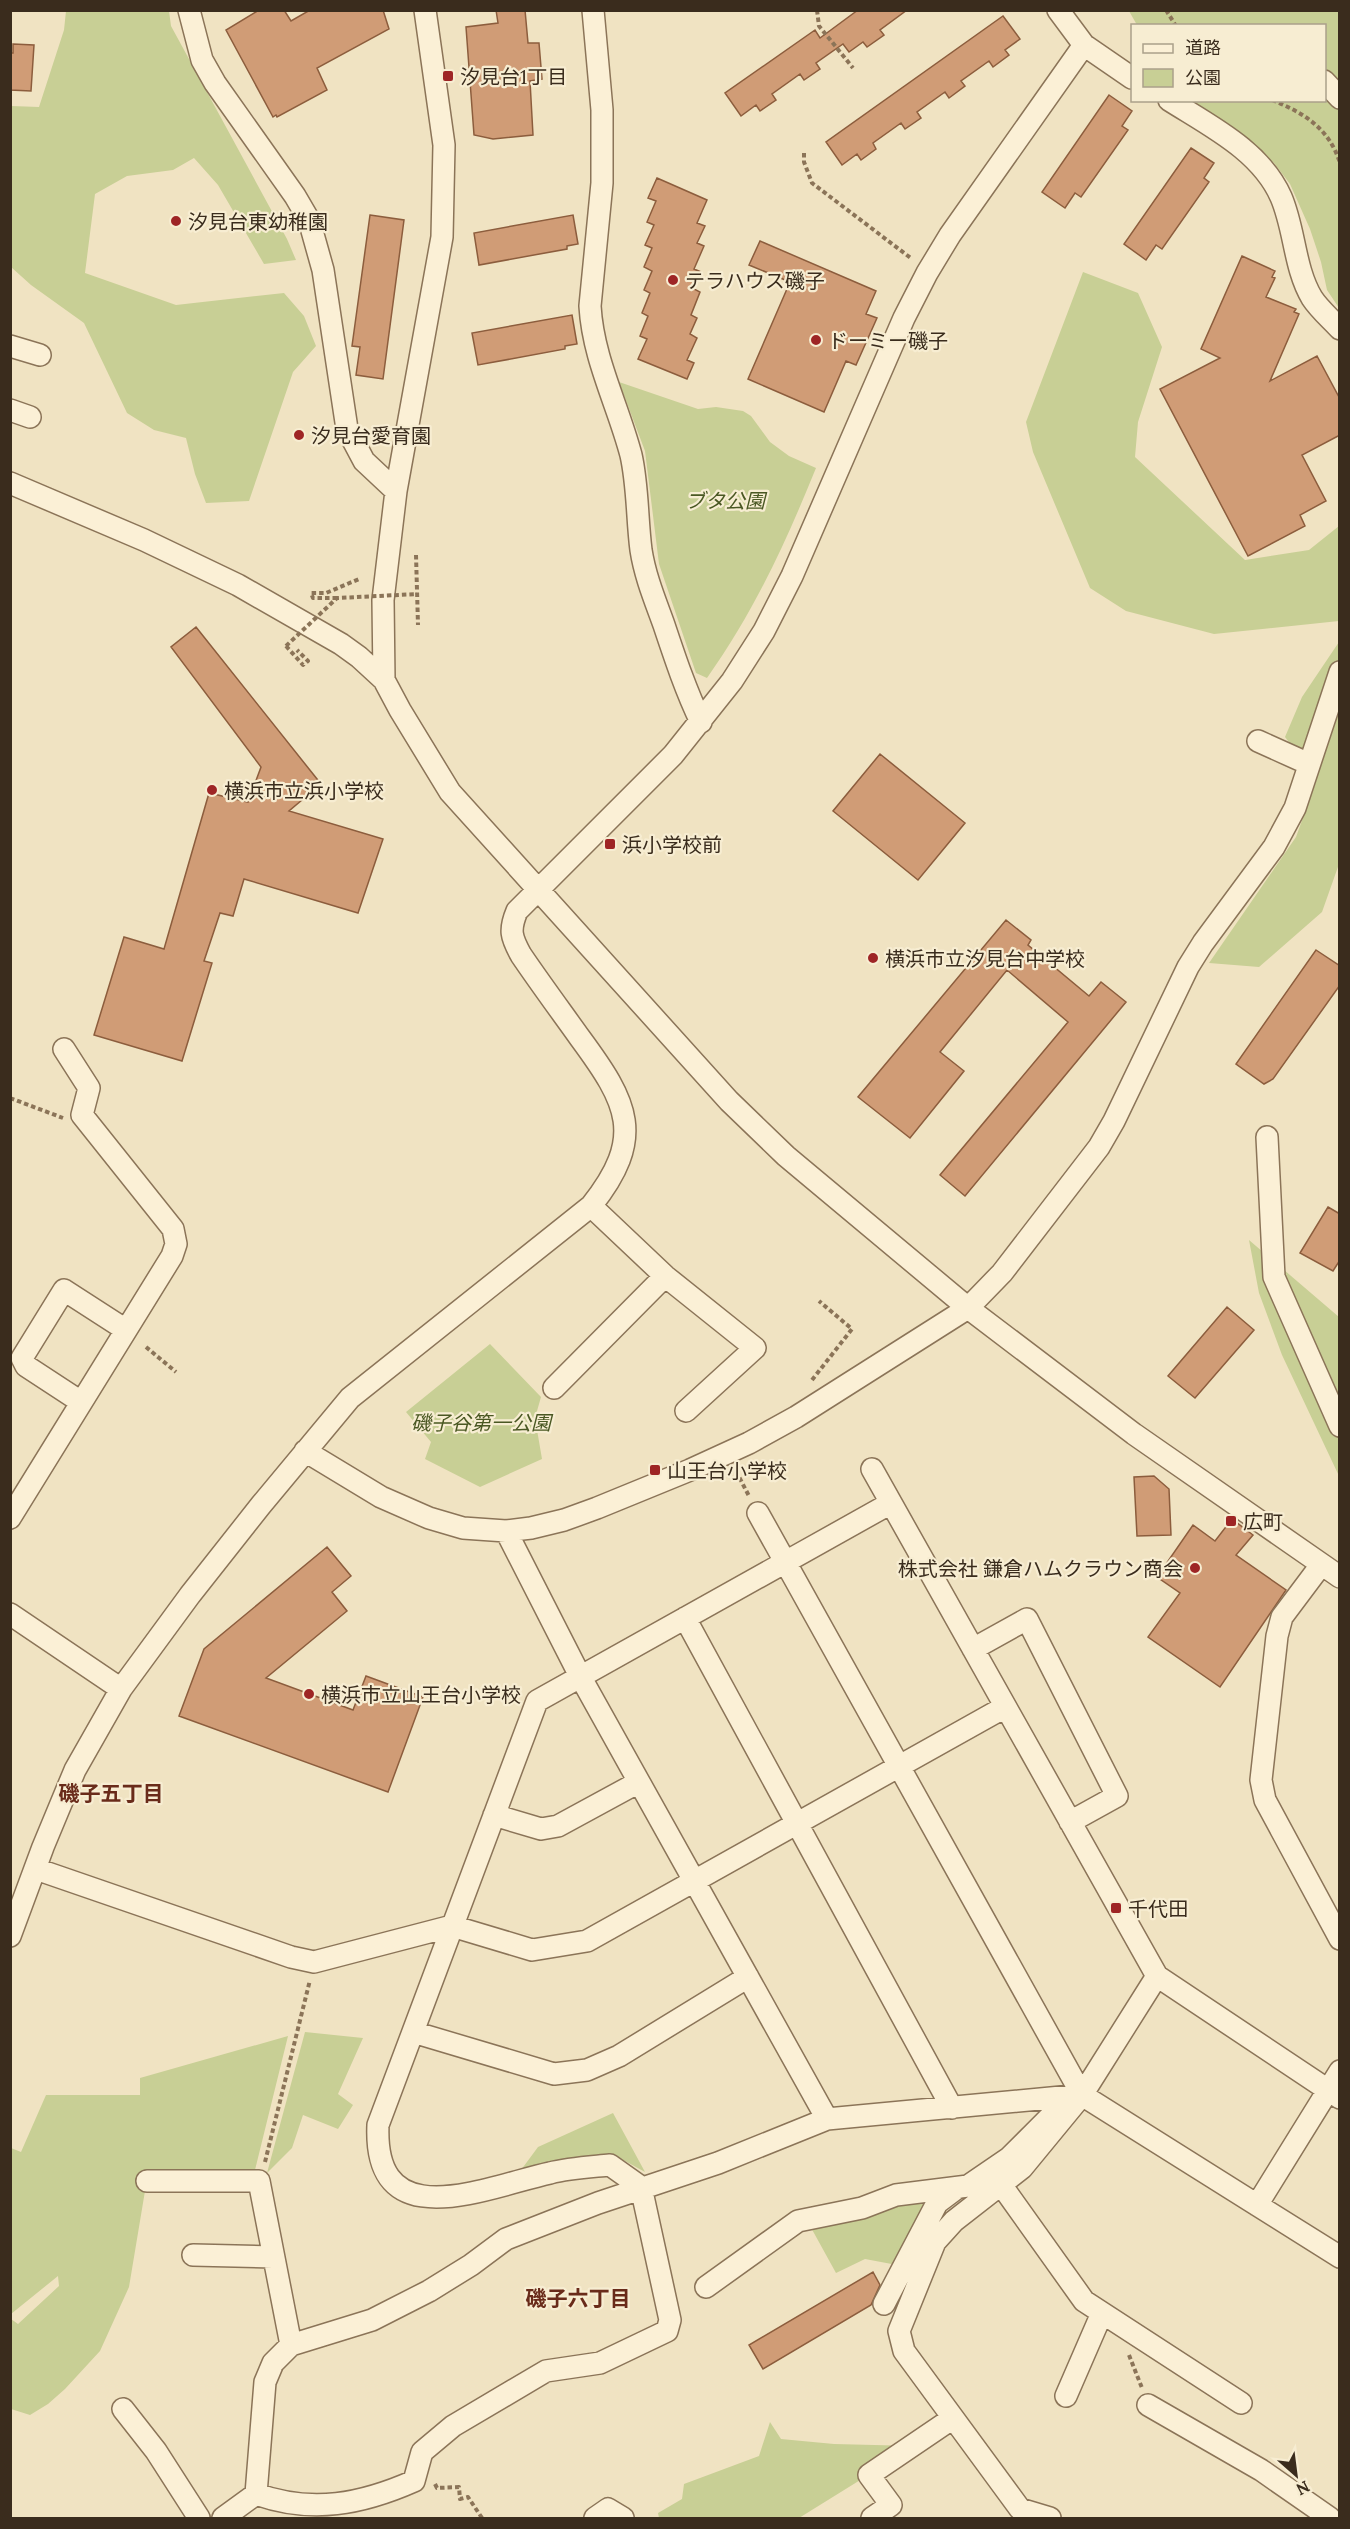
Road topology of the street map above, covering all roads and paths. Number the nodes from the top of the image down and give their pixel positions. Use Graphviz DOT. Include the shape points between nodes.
graph roads {
  1 [pos="189,10"];
  2 [pos="425,10"];
  3 [pos="593,10"];
  4 [pos="817,10"];
  5 [pos="1058,10"];
  6 [pos="1167,10"];
  7 [pos="1175,24"];
  8 [pos="1084,45"];
  9 [pos="853,68"];
  10 [pos="1131,77"];
  11 [pos="1326,83"];
  12 [pos="1340,98"];
  13 [pos="1172,102"];
  14 [pos="1276,102"];
  15 [pos="804,153"];
  16 [pos="1340,163"];
  17 [pos="915,260"];
  18 [pos="1340,329"];
  19 [pos="10,346"];
  20 [pos="40,355"];
  21 [pos="10,483"];
  22 [pos="396,491"];
  23 [pos="416,555"];
  24 [pos="359,579"];
  25 [pos="417,594"];
  26 [pos="338,598"];
  27 [pos="418,625"];
  28 [pos="297,650"];
  29 [pos="1340,672"];
  30 [pos="384,680"];
  31 [pos="701,722"];
  32 [pos="1257,741"];
  33 [pos="1309,764"];
  34 [pos="538,890"];
  35 [pos="64,1049"];
  36 [pos="10,1098"];
  37 [pos="82,1115"];
  38 [pos="1267,1137"];
  39 [pos="591,1206"];
  40 [pos="665,1276"];
  41 [pos="819,1301"];
  42 [pos="968,1308"];
  43 [pos="126,1329"];
  44 [pos="146,1347"];
  45 [pos="176,1372"];
  46 [pos="812,1380"];
  47 [pos="554,1388"];
  48 [pos="81,1402"];
  49 [pos="686,1411"];
  50 [pos="1340,1426"];
  51 [pos="305,1451"];
  52 [pos="734,1468"];
  53 [pos="872,1469"];
  54 [pos="891,1503"];
  55 [pos="758,1513"];
  56 [pos="10,1518"];
  57 [pos="506,1531"];
  58 [pos="787,1563"];
  59 [pos="1322,1565"];
  60 [pos="1340,1577"];
  61 [pos="10,1614"];
  62 [pos="684,1618"];
  63 [pos="973,1649"];
  64 [pos="580,1676"];
  65 [pos="121,1689"];
  66 [pos="1005,1707"];
  67 [pos="900,1766"];
  68 [pos="639,1782"];
  69 [pos="494,1815"];
  70 [pos="1070,1822"];
  71 [pos="797,1824"];
  72 [pos="36,1869"];
  73 [pos="695,1882"];
  74 [pos="452,1926"];
  75 [pos="10,1936"];
  76 [pos="1340,1939"];
  77 [pos="314,1962"];
  78 [pos="1157,1976"];
  79 [pos="748,1977"];
  80 [pos="413,2032"];
  81 [pos="1340,2071"];
  82 [pos="1333,2094"];
  83 [pos="1082,2095"];
  84 [pos="952,2108"];
  85 [pos="827,2119"];
  86 [pos="264,2166"];
  87 [pos="147,2181"];
  88 [pos="1002,2186"];
  89 [pos="641,2187"];
  90 [pos="958,2187"];
  91 [pos="1257,2205"];
  92 [pos="193,2255"];
  93 [pos="273,2257"];
  94 [pos="1340,2258"];
  95 [pos="706,2287"];
  96 [pos="884,2304"];
  97 [pos="1109,2318"];
  98 [pos="291,2345"];
  99 [pos="1066,2396"];
  100 [pos="1241,2403"];
  101 [pos="1148,2405"];
  102 [pos="123,2409"];
  103 [pos="953,2418"];
  104 [pos="434,2480"];
  105 [pos="256,2494"];
  106 [pos="343,2512"];
  107 [pos="1014,2514"];
  108 [pos="199,2518"];
  109 [pos="223,2518"];
  110 [pos="482,2518"];
  111 [pos="595,2518"];
  112 [pos="623,2518"];
  113 [pos="872,2518"];
  114 [pos="1050,2518"];
  115 [pos="1330,2518"];
  1 -- 22 [label="street" via="198,50 215,83 309,220 323,270 347,429 364,461"];
  2 -- 22 [label="street" via="444,145 442,237"];
  3 -- 31 [label="street" via="602,110 602,183 591,326 634,470 646,574 685,688"];
  4 -- 9 [label="path" via="819,26"];
  5 -- 8 [label="street"];
  6 -- 7 [label="path"];
  8 -- 10 [label="street"];
  8 -- 31 [label="street" via="927,273 792,576 764,631"];
  11 -- 12 [label="street"];
  13 -- 18 [label="street" via="1236,144 1270,177 1281,197 1312,298"];
  14 -- 16 [label="path" via="1316,123 1335,147"];
  15 -- 17 [label="path" via="812,183"];
  19 -- 20 [label="street"];
  21 -- 30 [label="street" via="238,585 341,644"];
  22 -- 30 [label="street" via="383,600"];
  23 -- 25 [label="path"];
  24 -- 26 [label="path" via="326,592 311,593 313,598"];
  25 -- 26 [label="path, bridge"];
  25 -- 27 [label="path"];
  26 -- 28 [label="path, bridge" via="286,646 303,665 308,661"];
  29 -- 33 [label="street"];
  30 -- 34 [label="street" via="450,792"];
  31 -- 34 [label="street"];
  32 -- 33 [label="street"];
  33 -- 42 [label="street" via="1285,827 1188,968 1099,1147 1002,1273"];
  34 -- 39 [label="street" via="517,911 511,926 513,941 600,1064 623,1114 625,1139 620,1160"];
  34 -- 42 [label="street" via="729,1101 786,1156"];
  35 -- 37 [label="street" via="89,1088"];
  36 -- 37 [label="path" via="61,1118"];
  37 -- 43 [label="street" via="173,1229 176,1244 172,1256"];
  38 -- 50 [label="street" via="1274,1277"];
  39 -- 40 [label="street"];
  39 -- 51 [label="street" via="350,1398"];
  40 -- 47 [label="street"];
  40 -- 49 [label="street" via="755,1348"];
  41 -- 46 [label="path" via="852,1329"];
  42 -- 57 [label="street" via="749,1443 564,1520"];
  42 -- 59 [label="street" via="1134,1434"];
  43 -- 48 [label="street"];
  43 -- 48 [label="street" via="64,1290 22,1358 26,1366"];
  44 -- 45 [label="path"];
  48 -- 56 [label="street"];
  51 -- 57 [label="street" via="381,1497 429,1518 463,1528"];
  51 -- 65 [label="street"];
  52 -- 55 [label="path"];
  53 -- 54 [label="street"];
  54 -- 58 [label="street"];
  54 -- 63 [label="street"];
  55 -- 58 [label="street"];
  57 -- 64 [label="street"];
  58 -- 62 [label="street"];
  58 -- 67 [label="street"];
  59 -- 60 [label="street"];
  59 -- 76 [label="street" via="1282,1617 1261,1780 1265,1800"];
  61 -- 65 [label="street"];
  62 -- 64 [label="street"];
  62 -- 71 [label="street"];
  63 -- 66 [label="street"];
  63 -- 70 [label="street" via="1027,1620 1118,1796"];
  64 -- 68 [label="street"];
  64 -- 69 [label="street" via="537,1701"];
  65 -- 72 [label="street" via="75,1770"];
  66 -- 67 [label="street"];
  66 -- 70 [label="street"];
  67 -- 71 [label="street"];
  67 -- 83 [label="street"];
  68 -- 69 [label="street" via="558,1826 541,1829"];
  68 -- 73 [label="street"];
  69 -- 74 [label="street"];
  70 -- 78 [label="street"];
  71 -- 73 [label="street"];
  71 -- 84 [label="street"];
  72 -- 75 [label="street"];
  72 -- 77 [label="street"];
  73 -- 74 [label="street" via="587,1941 532,1950"];
  73 -- 79 [label="street"];
  74 -- 77 [label="street"];
  74 -- 80 [label="street"];
  77 -- 86 [label="path"];
  78 -- 82 [label="street"];
  78 -- 83 [label="street"];
  79 -- 80 [label="street" via="619,2056 587,2070 554,2074"];
  79 -- 85 [label="street"];
  80 -- 89 [label="street" via="378,2125 377,2148 382,2169 396,2186 425,2198 455,2197 552,2172 610,2165"];
  81 -- 82 [label="street"];
  82 -- 91 [label="street"];
  83 -- 84 [label="street"];
  83 -- 88 [label="street" via="1022,2169"];
  83 -- 90 [label="street" via="1047,2118 1009,2158 968,2186"];
  83 -- 91 [label="street"];
  84 -- 85 [label="street"];
  85 -- 89 [label="street" via="718,2163"];
  87 -- 93 [label="street" via="259,2181"];
  88 -- 97 [label="street" via="1084,2301"];
  88 -- 103 [label="street" via="954,2221 934,2242 899,2331 904,2351"];
  89 -- 98 [label="street" via="506,2239 429,2291 372,2320"];
  89 -- 106 [label="street" via="669,2320 667,2331 600,2363 546,2371 453,2426 422,2452 414,2481 362,2500"];
  90 -- 95 [label="street" via="896,2195 862,2208 798,2221"];
  90 -- 96 [label="street" via="937,2203"];
  91 -- 94 [label="street"];
  92 -- 93 [label="street"];
  93 -- 98 [label="street"];
  97 -- 99 [label="street"];
  97 -- 100 [label="street"];
  97 -- 101 [label="path"];
  98 -- 105 [label="street" via="273,2363 265,2382"];
  101 -- 115 [label="street" via="1261,2470"];
  102 -- 108 [label="street" via="156,2451"];
  103 -- 107 [label="street"];
  103 -- 113 [label="street" via="869,2475 891,2505"];
  104 -- 110 [label="path" via="437,2488 459,2487 460,2499 468,2497"];
  105 -- 106 [label="street"];
  105 -- 109 [label="street"];
  107 -- 114 [label="street"];
  111 -- 112 [label="street" via="608,2509"];
}
